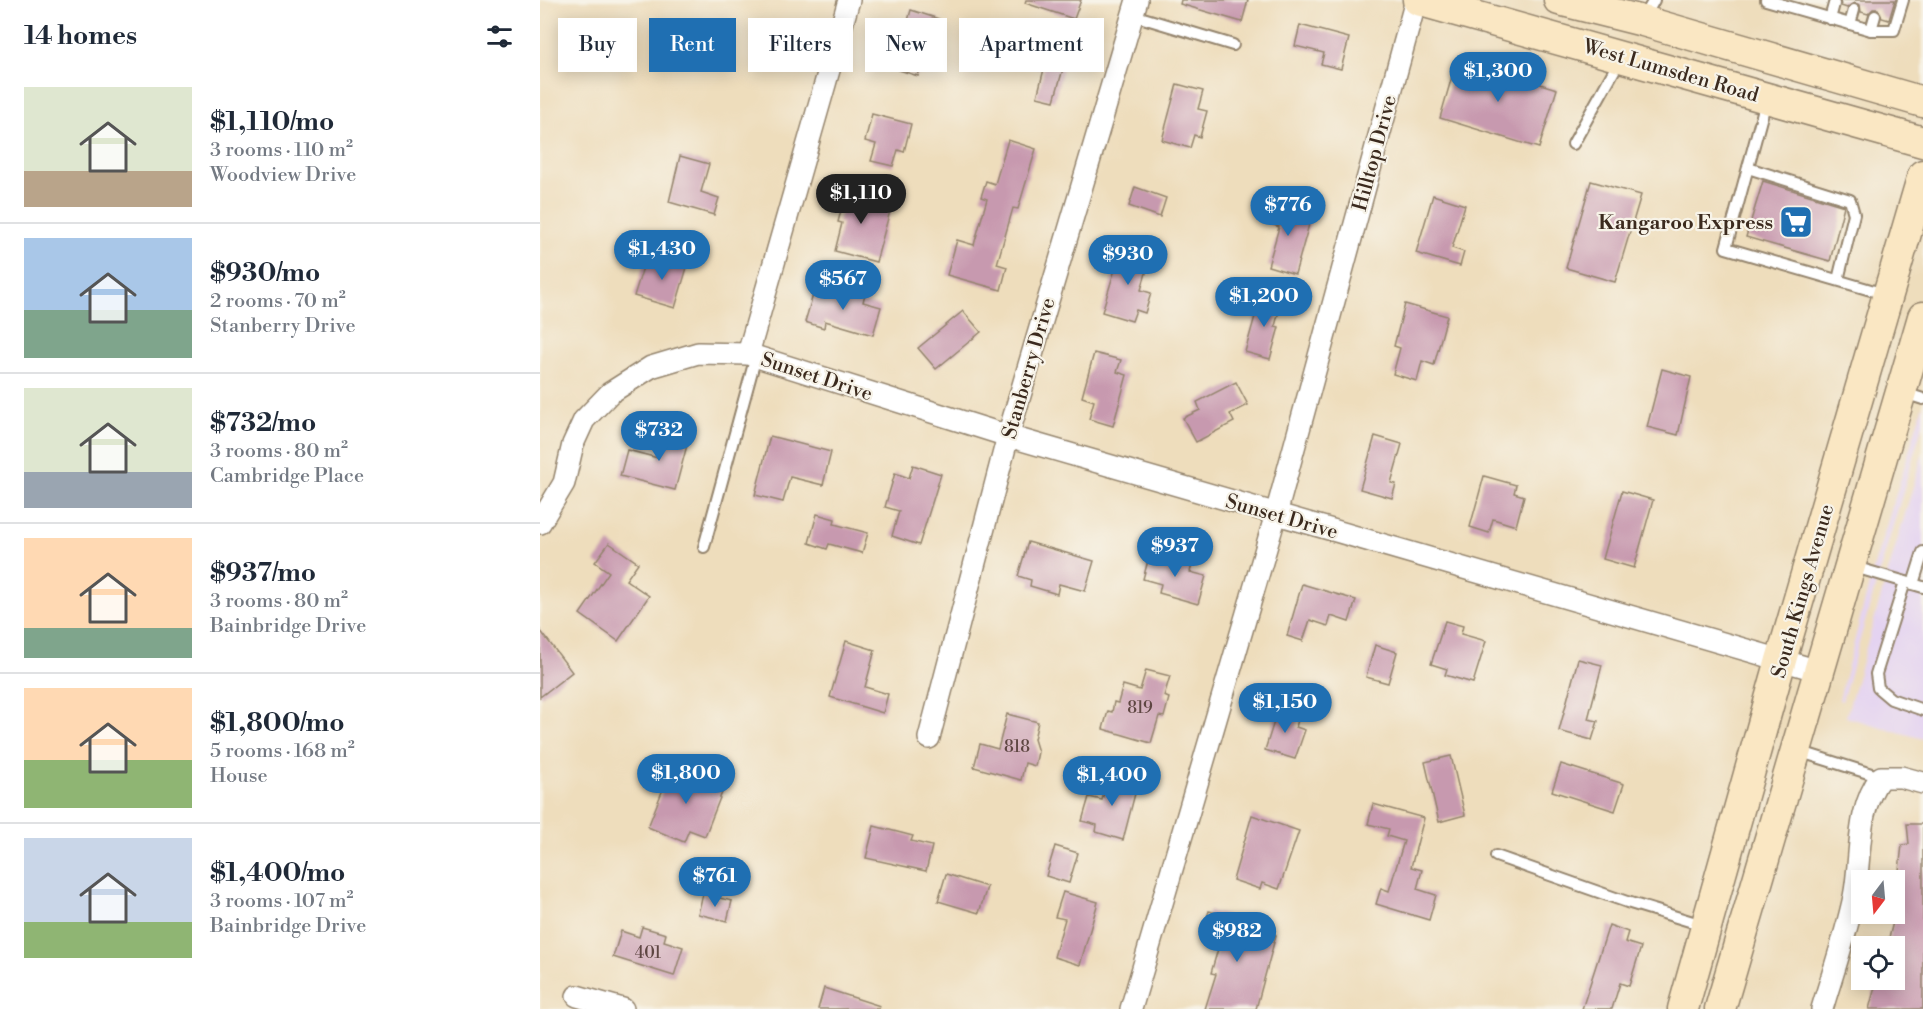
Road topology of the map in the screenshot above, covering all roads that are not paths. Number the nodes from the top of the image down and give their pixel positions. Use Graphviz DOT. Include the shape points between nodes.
graph roads {
  1 [pos="849,0"];
  2 [pos="1417,0"];
  3 [pos="1559,0"];
  4 [pos="1766,0"];
  5 [pos="1814,0"];
  6 [pos="1903,0"];
  7 [pos="1789,3"];
  8 [pos="1834,4"];
  9 [pos="1135,8"];
  10 [pos="1648,10"];
  11 [pos="1854,10"];
  12 [pos="1810,13"];
  13 [pos="1875,15"];
  14 [pos="1830,19"];
  15 [pos="1850,24"];
  16 [pos="1871,30"];
  17 [pos="1233,45"];
  18 [pos="1621,56"];
  19 [pos="1767,98"];
  20 [pos="1923,102"];
  21 [pos="1923,142"];
  22 [pos="1573,144"];
  23 [pos="1748,168"];
  24 [pos="1923,175"];
  25 [pos="1838,280"];
  26 [pos="1888,295"];
  27 [pos="1923,317"];
  28 [pos="752,355"];
  29 [pos="1923,370"];
  30 [pos="1912,396"];
  31 [pos="1008,436"];
  32 [pos="1276,514"];
  33 [pos="540,523"];
  34 [pos="704,547"];
  35 [pos="1923,552"];
  36 [pos="1850,566"];
  37 [pos="1914,584"];
  38 [pos="1781,660"];
  39 [pos="1819,671"];
  40 [pos="1923,710"];
  41 [pos="929,738"];
  42 [pos="1796,750"];
  43 [pos="1881,777"];
  44 [pos="1923,783"];
  45 [pos="1496,856"];
  46 [pos="1706,926"];
  47 [pos="577,996"];
  48 [pos="623,1009"];
  49 [pos="1131,1009"];
  50 [pos="1683,1009"];
  51 [pos="1720,1009"];
  52 [pos="1822,1009"];
  1 -- 28 [label="street"];
  2 -- 18 [label="main road, West Lumsden Road"];
  2 -- 32 [label="street, Hilltop Drive"];
  3 -- 10 [label="main road, West Lumsden Road"];
  4 -- 7 [label="lane"];
  5 -- 12 [label="lane"];
  6 -- 16 [label="lane" via="1894,30"];
  7 -- 12 [label="lane"];
  8 -- 14 [label="lane"];
  9 -- 17 [label="lane"];
  9 -- 31 [label="street, Stanberry Drive"];
  10 -- 20 [label="main road, West Lumsden Road"];
  11 -- 15 [label="lane"];
  12 -- 14 [label="lane"];
  13 -- 16 [label="lane"];
  14 -- 15 [label="lane"];
  15 -- 16 [label="lane"];
  18 -- 19 [label="main road, West Lumsden Road"];
  18 -- 22 [label="lane"];
  19 -- 21 [label="main road, West Lumsden Road"];
  19 -- 23 [label="lane"];
  23 -- 25 [label="lane" via="1850,200 1854,214"];
  23 -- 25 [label="lane" via="1726,248"];
  24 -- 26 [label="main road, South Kings Avenue"];
  25 -- 26 [label="lane"];
  26 -- 38 [label="main road, South Kings Avenue"];
  27 -- 30 [label="main road, South Kings Avenue"];
  28 -- 31 [label="street, Sunset Drive"];
  28 -- 33 [label="street, Sunset Drive" via="698,353 651,367 610,393 584,420 573,444 564,483"];
  28 -- 34 [label="lane"];
  29 -- 30 [label="main road"];
  30 -- 36 [label="main road, South Kings Avenue"];
  31 -- 32 [label="street, Sunset Drive"];
  31 -- 41 [label="street, Stanberry Drive"];
  32 -- 38 [label="street, Sunset Drive"];
  32 -- 49 [label="street, Hilltop Drive"];
  35 -- 37 [label="lane"];
  36 -- 37 [label="lane"];
  36 -- 39 [label="main road, South Kings Avenue"];
  37 -- 40 [label="lane" via="1876,674 1878,688 1891,699"];
  38 -- 39 [label="street, Sunset Drive"];
  38 -- 46 [label="main road, South Kings Avenue"];
  39 -- 42 [label="main road, South Kings Avenue"];
  42 -- 43 [label="lane"];
  42 -- 51 [label="main road, South Kings Avenue"];
  43 -- 44 [label="street"];
  43 -- 52 [label="street" via="1871,789 1858,844 1854,897"];
  45 -- 46 [label="lane" via="1627,903"];
  46 -- 50 [label="main road, South Kings Avenue"];
  47 -- 48 [label="street"];
}
